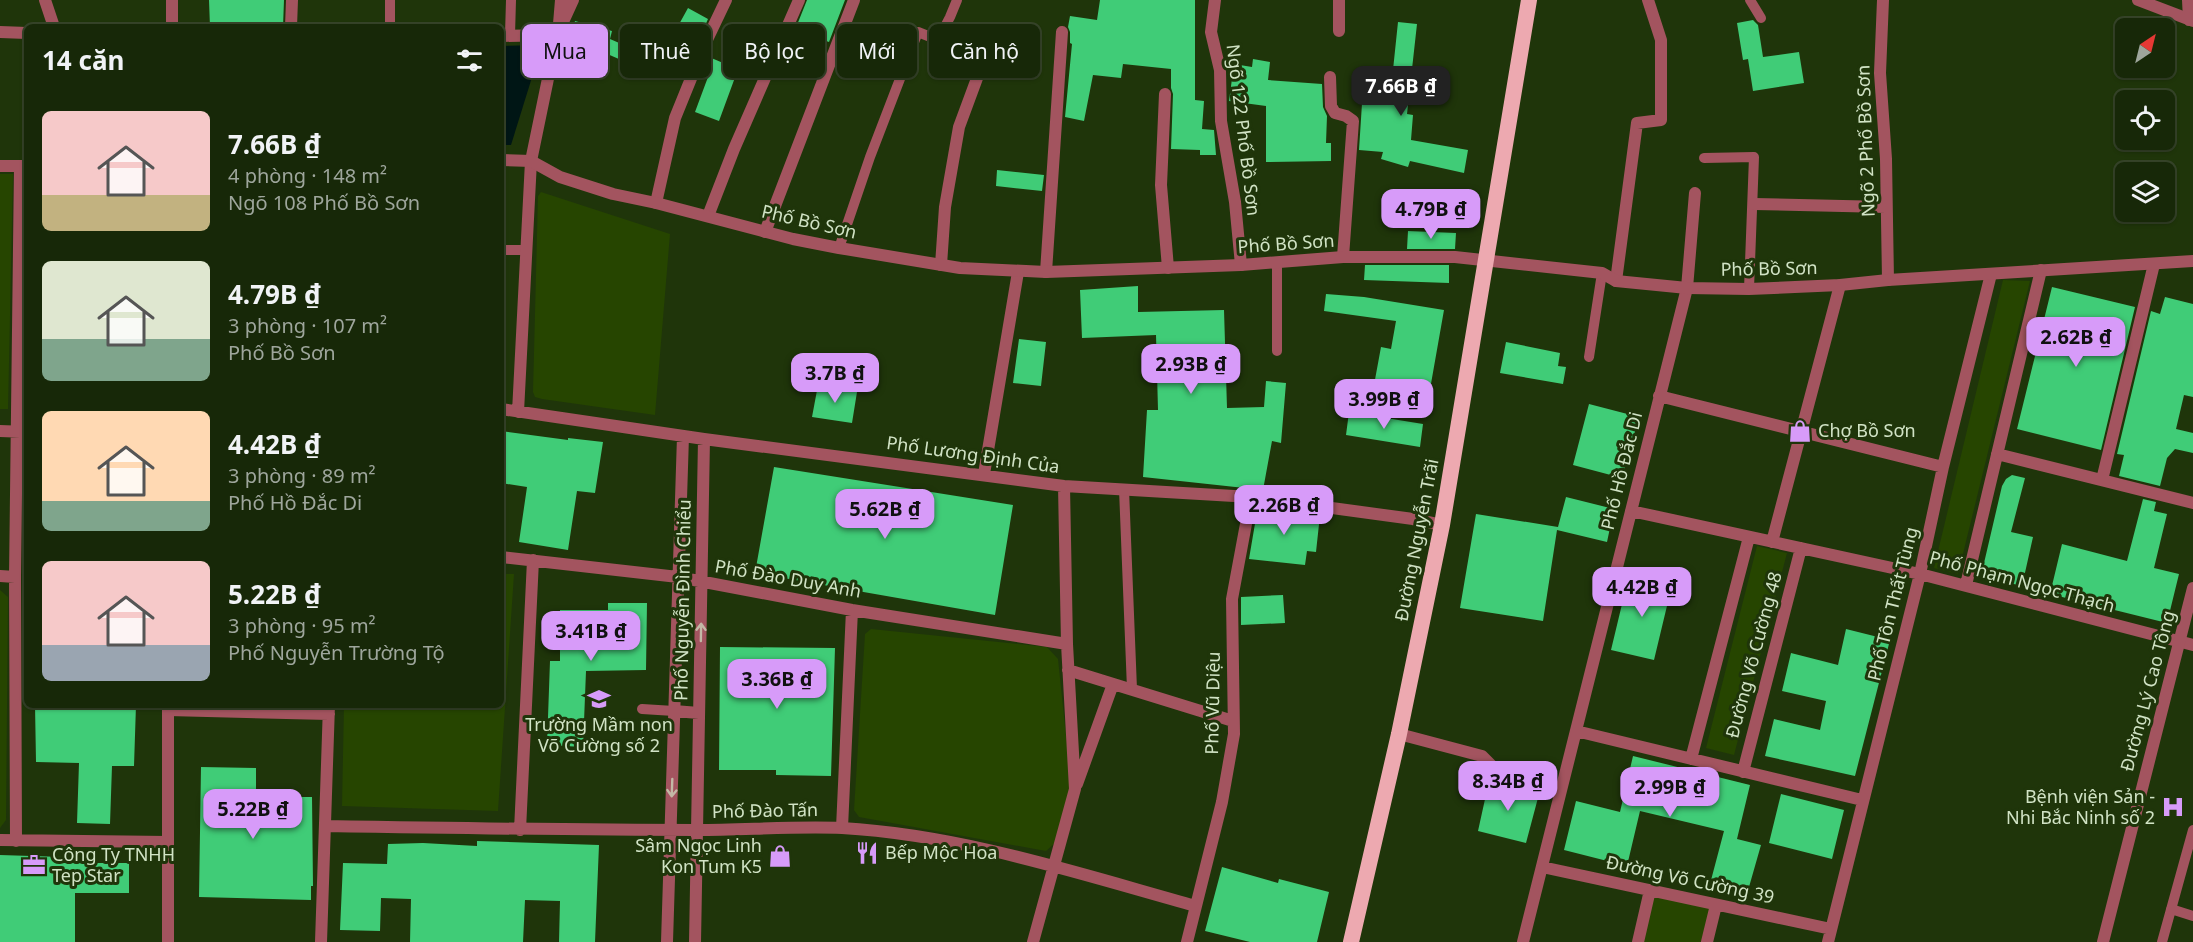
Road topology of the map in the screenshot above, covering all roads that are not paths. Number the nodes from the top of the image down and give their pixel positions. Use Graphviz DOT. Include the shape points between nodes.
graph roads {
  1 [pos="45,0"];
  2 [pos="172,0"];
  3 [pos="292,0"];
  4 [pos="390,0"];
  5 [pos="511,0"];
  6 [pos="561,0"];
  7 [pos="573,0"];
  8 [pos="726,0"];
  9 [pos="798,0"];
  10 [pos="854,0"];
  11 [pos="957,0"];
  12 [pos="1215,0"];
  13 [pos="1339,0"];
  14 [pos="1529,0"];
  15 [pos="1648,0"];
  16 [pos="1750,0"];
  17 [pos="1883,0"];
  18 [pos="2138,0"];
  19 [pos="2188,0"];
  20 [pos="1761,18"];
  21 [pos="2191,20"];
  22 [pos="53,24"];
  23 [pos="172,24"];
  24 [pos="291,24"];
  25 [pos="390,24"];
  26 [pos="558,24"];
  27 [pos="562,24"];
  28 [pos="1339,31"];
  29 [pos="0,32"];
  30 [pos="1062,32"];
  31 [pos="24,33"];
  32 [pos="505,35"];
  33 [pos="522,35"];
  34 [pos="1330,77"];
  35 [pos="548,78"];
  36 [pos="977,78"];
  37 [pos="1165,94"];
  38 [pos="1704,158"];
  39 [pos="504,160"];
  40 [pos="531,161"];
  41 [pos="0,166"];
  42 [pos="23,166"];
  43 [pos="1695,193"];
  44 [pos="656,203"];
  45 [pos="1754,204"];
  46 [pos="1886,207"];
  47 [pos="708,216"];
  48 [pos="765,232"];
  49 [pos="838,249"];
  50 [pos="504,250"];
  51 [pos="526,250"];
  52 [pos="1343,257"];
  53 [pos="1485,259"];
  54 [pos="2193,261"];
  55 [pos="1277,262"];
  56 [pos="2154,264"];
  57 [pos="941,265"];
  58 [pos="1241,266"];
  59 [pos="1168,268"];
  60 [pos="2041,270"];
  61 [pos="1018,272"];
  62 [pos="1046,272"];
  63 [pos="1602,273"];
  64 [pos="1991,274"];
  65 [pos="1888,280"];
  66 [pos="1616,281"];
  67 [pos="1840,285"];
  68 [pos="1687,288"];
  69 [pos="1749,289"];
  70 [pos="1277,351"];
  71 [pos="1589,357"];
  72 [pos="1659,396"];
  73 [pos="504,410"];
  74 [pos="518,412"];
  75 [pos="0,432"];
  76 [pos="22,432"];
  77 [pos="1801,433"];
  78 [pos="683,436"];
  79 [pos="704,438"];
  80 [pos="1997,454"];
  81 [pos="1943,467"];
  82 [pos="984,474"];
  83 [pos="2102,480"];
  84 [pos="1064,486"];
  85 [pos="1124,489"];
  86 [pos="1251,497"];
  87 [pos="2193,503"];
  88 [pos="1631,511"];
  89 [pos="1442,525"];
  90 [pos="1749,537"];
  91 [pos="1772,542"];
  92 [pos="1801,548"];
  93 [pos="504,557"];
  94 [pos="532,560"];
  95 [pos="1920,574"];
  96 [pos="0,576"];
  97 [pos="15,576"];
  98 [pos="678,577"];
  99 [pos="702,582"];
  100 [pos="1966,585"];
  101 [pos="2193,588"];
  102 [pos="852,610"];
  103 [pos="2180,642"];
  104 [pos="1067,644"];
  105 [pos="2193,645"];
  106 [pos="1068,670"];
  107 [pos="1113,684"];
  108 [pos="1132,689"];
  109 [pos="168,708"];
  110 [pos="642,709"];
  111 [pos="329,710"];
  112 [pos="674,711"];
  113 [pos="699,712"];
  114 [pos="1233,721"];
  115 [pos="1576,731"];
  116 [pos="1400,734"];
  117 [pos="1691,759"];
  118 [pos="1743,772"];
  119 [pos="1075,789"];
  120 [pos="1561,790"];
  121 [pos="1862,800"];
  122 [pos="325,826"];
  123 [pos="842,828"];
  124 [pos="520,830"];
  125 [pos="670,830"];
  126 [pos="697,830"];
  127 [pos="2192,838"];
  128 [pos="0,840"];
  129 [pos="16,841"];
  130 [pos="168,842"];
  131 [pos="1053,867"];
  132 [pos="1542,867"];
  133 [pos="1650,890"];
  134 [pos="1716,905"];
  135 [pos="1196,906"];
  136 [pos="2171,909"];
  137 [pos="2193,916"];
  138 [pos="1831,929"];
  139 [pos="168,942"];
  140 [pos="321,942"];
  141 [pos="667,942"];
  142 [pos="695,942"];
  143 [pos="1033,942"];
  144 [pos="1187,942"];
  145 [pos="1351,942"];
  146 [pos="1523,942"];
  147 [pos="1638,942"];
  148 [pos="1707,942"];
  149 [pos="1828,942"];
  150 [pos="2103,942"];
  151 [pos="2162,942"];
  1 -- 22 [label="street"];
  2 -- 23 [label="street"];
  3 -- 24 [label="street"];
  4 -- 25 [label="lane"];
  5 -- 32 [label="lane"];
  6 -- 26 [label="street"];
  7 -- 27 [label="street"];
  8 -- 44 [label="street" via="675,118"];
  9 -- 47 [label="street"];
  10 -- 48 [label="street"];
  11 -- 49 [label="lane" via="938,40 918,32"];
  12 -- 58 [label="street, Ngõ 122 Phố Bồ Sơn" via="1211,32 1220,70 1221,121"];
  13 -- 28 [label="street"];
  14 -- 53 [label="highway, Đường Nguyễn Trãi"];
  15 -- 66 [label="street" via="1661,40 1661,120 1637,123"];
  16 -- 20 [label="lane"];
  17 -- 46 [label="street, Ngõ 2 Phố Bồ Sơn" via="1880,73"];
  18 -- 21 [label="street"];
  19 -- 21 [label="street"];
  29 -- 31 [label="street"];
  30 -- 62 [label="street"];
  32 -- 33 [label="street"];
  34 -- 52 [label="street" via="1331,106 1335,113 1353,122"];
  35 -- 40 [label="street"];
  36 -- 57 [label="street" via="959,127 945,207"];
  37 -- 59 [label="street" via="1161,185"];
  38 -- 45 [label="lane" via="1754,157"];
  39 -- 40 [label="street, Phố Bồ Sơn"];
  40 -- 44 [label="street, Phố Bồ Sơn" via="560,177"];
  40 -- 51 [label="street"];
  41 -- 42 [label="street"];
  42 -- 76 [label="street"];
  43 -- 68 [label="street, Phố Hồ Đắc Di"];
  44 -- 47 [label="street, Phố Bồ Sơn"];
  45 -- 46 [label="street"];
  45 -- 69 [label="lane"];
  46 -- 65 [label="street, Ngõ 2 Phố Bồ Sơn"];
  47 -- 48 [label="street, Phố Bồ Sơn"];
  48 -- 49 [label="street, Phố Bồ Sơn"];
  49 -- 57 [label="street, Phố Bồ Sơn"];
  50 -- 51 [label="lane"];
  51 -- 74 [label="street"];
  52 -- 53 [label="street, Phố Bồ Sơn"];
  52 -- 55 [label="street, Phố Bồ Sơn"];
  53 -- 63 [label="street, Phố Bồ Sơn"];
  53 -- 89 [label="highway, Đường Nguyễn Trãi"];
  54 -- 56 [label="street, Phố Bồ Sơn"];
  55 -- 58 [label="street, Phố Bồ Sơn"];
  55 -- 70 [label="lane"];
  56 -- 60 [label="street, Phố Bồ Sơn"];
  56 -- 83 [label="street"];
  57 -- 61 [label="street, Phố Bồ Sơn"];
  58 -- 59 [label="street, Phố Bồ Sơn"];
  59 -- 62 [label="street, Phố Bồ Sơn"];
  60 -- 64 [label="street, Phố Bồ Sơn"];
  60 -- 80 [label="street"];
  61 -- 62 [label="street, Phố Bồ Sơn"];
  61 -- 82 [label="street"];
  63 -- 66 [label="street, Phố Bồ Sơn"];
  63 -- 71 [label="lane"];
  64 -- 65 [label="street, Phố Bồ Sơn"];
  64 -- 81 [label="street, Phố Tôn Thất Tùng"];
  65 -- 67 [label="street, Phố Bồ Sơn"];
  66 -- 68 [label="street, Phố Bồ Sơn"];
  67 -- 69 [label="street, Phố Bồ Sơn"];
  67 -- 77 [label="street"];
  68 -- 69 [label="street, Phố Bồ Sơn"];
  68 -- 72 [label="street, Phố Hồ Đắc Di"];
  72 -- 77 [label="street"];
  72 -- 88 [label="street, Phố Hồ Đắc Di"];
  73 -- 74 [label="street, Phố Lương Định Của"];
  74 -- 78 [label="street, Phố Lương Định Của"];
  75 -- 76 [label="street"];
  76 -- 97 [label="street"];
  77 -- 81 [label="street"];
  77 -- 91 [label="street"];
  78 -- 79 [label="street, Phố Lương Định Của"];
  78 -- 98 [label="street, Phố Nguyễn Đình Chiểu"];
  79 -- 82 [label="street, Phố Lương Định Của"];
  79 -- 99 [label="street, Phố Nguyễn Đình Chiểu"];
  80 -- 83 [label="street"];
  80 -- 100 [label="street"];
  81 -- 95 [label="street, Phố Tôn Thất Tùng"];
  82 -- 84 [label="street, Phố Lương Định Của"];
  83 -- 87 [label="street"];
  84 -- 85 [label="street, Phố Lương Định Của"];
  84 -- 104 [label="street"];
  85 -- 86 [label="street, Phố Lương Định Của"];
  85 -- 108 [label="lane"];
  86 -- 89 [label="street, Phố Lương Định Của"];
  86 -- 114 [label="street, Phố Vũ Diệu" via="1232,599"];
  88 -- 90 [label="street, Phố Phạm Ngọc Thạch"];
  88 -- 115 [label="street, Phố Hồ Đắc Di"];
  89 -- 116 [label="highway, Đường Nguyễn Trãi"];
  90 -- 91 [label="street, Phố Phạm Ngọc Thạch"];
  90 -- 117 [label="street, Đường Võ Cường 48"];
  91 -- 92 [label="street, Phố Phạm Ngọc Thạch"];
  92 -- 95 [label="street, Phố Phạm Ngọc Thạch"];
  92 -- 118 [label="street, Đường Võ Cường 48"];
  93 -- 94 [label="street, Phố Đào Duy Anh"];
  94 -- 98 [label="street, Phố Đào Duy Anh"];
  94 -- 124 [label="street"];
  95 -- 100 [label="street, Phố Phạm Ngọc Thạch"];
  95 -- 121 [label="street, Phố Tôn Thất Tùng"];
  96 -- 97 [label="street"];
  97 -- 129 [label="street"];
  98 -- 99 [label="street, Phố Đào Duy Anh"];
  98 -- 112 [label="street, Phố Nguyễn Đình Chiểu"];
  99 -- 102 [label="street, Phố Đào Duy Anh"];
  113 -- 99 [label="street, Phố Nguyễn Đình Chiểu, one-way"];
  100 -- 103 [label="street, Phố Phạm Ngọc Thạch"];
  101 -- 103 [label="street, Đường Lý Cao Tông"];
  102 -- 104 [label="street, Phố Đào Duy Anh"];
  102 -- 123 [label="street"];
  103 -- 105 [label="street, Phố Phạm Ngọc Thạch"];
  103 -- 150 [label="street, Đường Lý Cao Tông"];
  104 -- 106 [label="street"];
  106 -- 107 [label="street"];
  106 -- 119 [label="street"];
  107 -- 108 [label="street"];
  107 -- 119 [label="street"];
  108 -- 114 [label="street"];
  109 -- 111 [label="street"];
  109 -- 130 [label="street"];
  110 -- 112 [label="lane"];
  111 -- 122 [label="street"];
  112 -- 113 [label="street"];
  112 -- 125 [label="street, Phố Nguyễn Đình Chiểu, one-way"];
  113 -- 126 [label="street, Phố Nguyễn Đình Chiểu"];
  114 -- 135 [label="street, Phố Vũ Diệu" via="1228,774"];
  115 -- 117 [label="street"];
  115 -- 120 [label="street, Phố Hồ Đắc Di"];
  116 -- 120 [label="street" via="1482,756 1496,770"];
  116 -- 145 [label="highway, Đường Nguyễn Trãi"];
  117 -- 118 [label="street"];
  118 -- 121 [label="street"];
  119 -- 131 [label="street"];
  120 -- 132 [label="street, Phố Hồ Đắc Di"];
  121 -- 138 [label="street, Phố Tôn Thất Tùng"];
  122 -- 124 [label="street, Phố Đào Tấn"];
  122 -- 140 [label="street"];
  123 -- 126 [label="street, Phố Đào Tấn"];
  123 -- 131 [label="street, Phố Đào Tấn" via="963,845"];
  124 -- 125 [label="street, Phố Đào Tấn"];
  125 -- 126 [label="street, Phố Đào Tấn"];
  125 -- 141 [label="street, Phố Nguyễn Đình Chiểu"];
  126 -- 142 [label="street, Phố Nguyễn Đình Chiểu"];
  127 -- 136 [label="lane"];
  128 -- 129 [label="street"];
  129 -- 130 [label="street"];
  130 -- 139 [label="street"];
  131 -- 135 [label="street, Phố Đào Tấn"];
  131 -- 143 [label="street"];
  132 -- 133 [label="street, Đường Võ Cường 39"];
  132 -- 146 [label="street, Phố Hồ Đắc Di"];
  133 -- 134 [label="street, Đường Võ Cường 39"];
  133 -- 147 [label="street"];
  134 -- 138 [label="street, Đường Võ Cường 39"];
  134 -- 148 [label="street"];
  135 -- 144 [label="street, Phố Vũ Diệu"];
  136 -- 137 [label="lane"];
  136 -- 151 [label="lane"];
  138 -- 149 [label="street, Phố Tôn Thất Tùng"];
}
